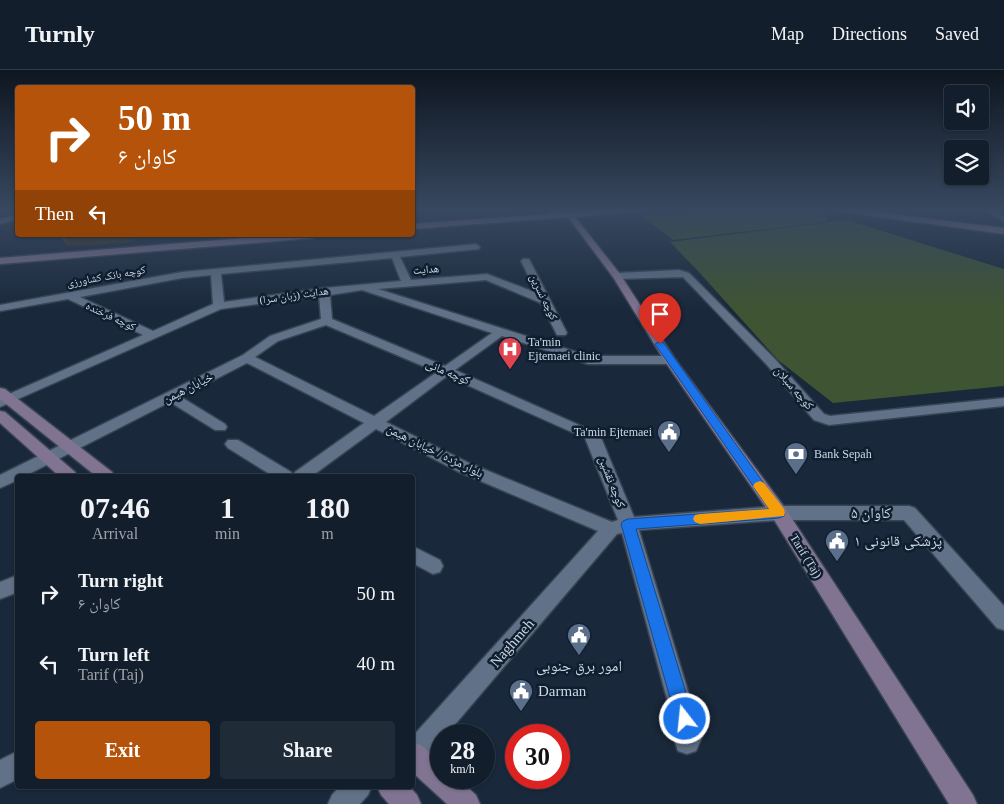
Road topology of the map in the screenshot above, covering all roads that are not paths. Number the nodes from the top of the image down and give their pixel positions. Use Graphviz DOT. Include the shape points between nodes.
graph roads {
  1 [pos="214,243"];
  2 [pos="587,243"];
  3 [pos="476,247"];
  4 [pos="395,255"];
  5 [pos="0,261"];
  6 [pos="526,261"];
  7 [pos="216,272"];
  8 [pos="617,276"];
  9 [pos="407,283"];
  10 [pos="362,287"];
  11 [pos="324,291"];
  12 [pos="68,295"];
  13 [pos="546,301"];
  14 [pos="219,306"];
  15 [pos="0,308"];
  16 [pos="327,321"];
  17 [pos="500,332"];
  18 [pos="561,333"];
  19 [pos="154,336"];
  20 [pos="247,358"];
  21 [pos="670,360"];
  22 [pos="446,371"];
  23 [pos="172,397"];
  24 [pos="3,398"];
  25 [pos="1004,402"];
  26 [pos="0,416"];
  27 [pos="375,422"];
  28 [pos="220,427"];
  29 [pos="594,440"];
  30 [pos="233,444"];
  31 [pos="71,448"];
  32 [pos="49,459"];
  33 [pos="17,474"];
  34 [pos="67,474"];
  35 [pos="104,474"];
  36 [pos="282,474"];
  37 [pos="304,474"];
  38 [pos="15,475"];
  39 [pos="0,482"];
  40 [pos="779,513"];
  41 [pos="619,527"];
  42 [pos="415,555"];
  43 [pos="433,566"];
  44 [pos="15,584"];
  45 [pos="0,591"];
  46 [pos="1004,621"];
  47 [pos="687,742"];
  48 [pos="415,753"];
  49 [pos="415,757"];
  50 [pos="15,766"];
  51 [pos="0,776"];
  52 [pos="356,789"];
  53 [pos="393,789"];
  54 [pos="341,804"];
  55 [pos="408,804"];
  56 [pos="467,804"];
  57 [pos="964,804"];
  1 -- 5 [label="street"];
  2 -- 8 [label="street, Tarif (Taj)"];
  3 -- 4 [label="street, کوچه بانک کشاورزی"];
  4 -- 7 [label="street, کوچه بانک کشاورزی"];
  4 -- 9 [label="street"];
  6 -- 13 [label="street, کوچه نسرین"];
  7 -- 12 [label="street, کوچه بانک کشاورزی"];
  7 -- 14 [label="street"];
  8 -- 21 [label="street, Tarif (Taj)"];
  8 -- 25 [label="street, کوچه سبلان" via="686,275 771,362 819,417 829,421"];
  9 -- 10 [label="street, هدایت"];
  9 -- 13 [label="street, هدایت" via="487,277"];
  10 -- 11 [label="street, هدایت (زبان سرا)"];
  10 -- 17 [label="street, هدایت (زبان سرا)"];
  11 -- 14 [label="street, هدایت (زبان سرا)"];
  11 -- 16 [label="street"];
  12 -- 15 [label="street, کوچه بانک کشاورزی"];
  12 -- 19 [label="street, کوچه فرخنده"];
  13 -- 18 [label="street, کوچه نسرین"];
  14 -- 19 [label="street, هدایت (زبان سرا)"];
  16 -- 20 [label="street, خیابان هیمن" via="276,336"];
  16 -- 22 [label="street, کوچه مانی"];
  17 -- 21 [label="street, هدایت (زبان سرا)" via="597,361"];
  17 -- 22 [label="street"];
  19 -- 24 [label="street, هدایت (زبان سرا)"];
  20 -- 23 [label="street, خیابان هیمن"];
  20 -- 27 [label="street, بلوار مژده / خیابان هیمن"];
  21 -- 40 [label="street, Tarif (Taj)"];
  22 -- 27 [label="street"];
  22 -- 29 [label="street, کوچه مانی" via="590,435"];
  23 -- 28 [label="street"];
  23 -- 31 [label="street, خیابان هیمن"];
  24 -- 31 [label="street"];
  26 -- 32 [label="street"];
  27 -- 37 [label="street"];
  27 -- 41 [label="street, بلوار مژده / خیابان هیمن" via="463,467"];
  29 -- 41 [label="street, کوچه نقشین"];
  30 -- 36 [label="street"];
  31 -- 32 [label="street, خیابان هیمن"];
  31 -- 35 [label="street"];
  32 -- 33 [label="street, خیابان هیمن"];
  32 -- 34 [label="street"];
  38 -- 39 [label="street, خیابان هیمن"];
  40 -- 41 [label="street, کاوان ۵"];
  40 -- 46 [label="street, کاوان ۵" via="909,513"];
  40 -- 57 [label="street, Tarif (Taj)"];
  41 -- 47 [label="street, کوچه نقشین" via="690,737"];
  41 -- 48 [label="street, Naghmeh"];
  42 -- 43 [label="street"];
  44 -- 45 [label="street"];
  49 -- 56 [label="street"];
  50 -- 51 [label="street"];
  52 -- 54 [label="street"];
  53 -- 55 [label="street"];
}
